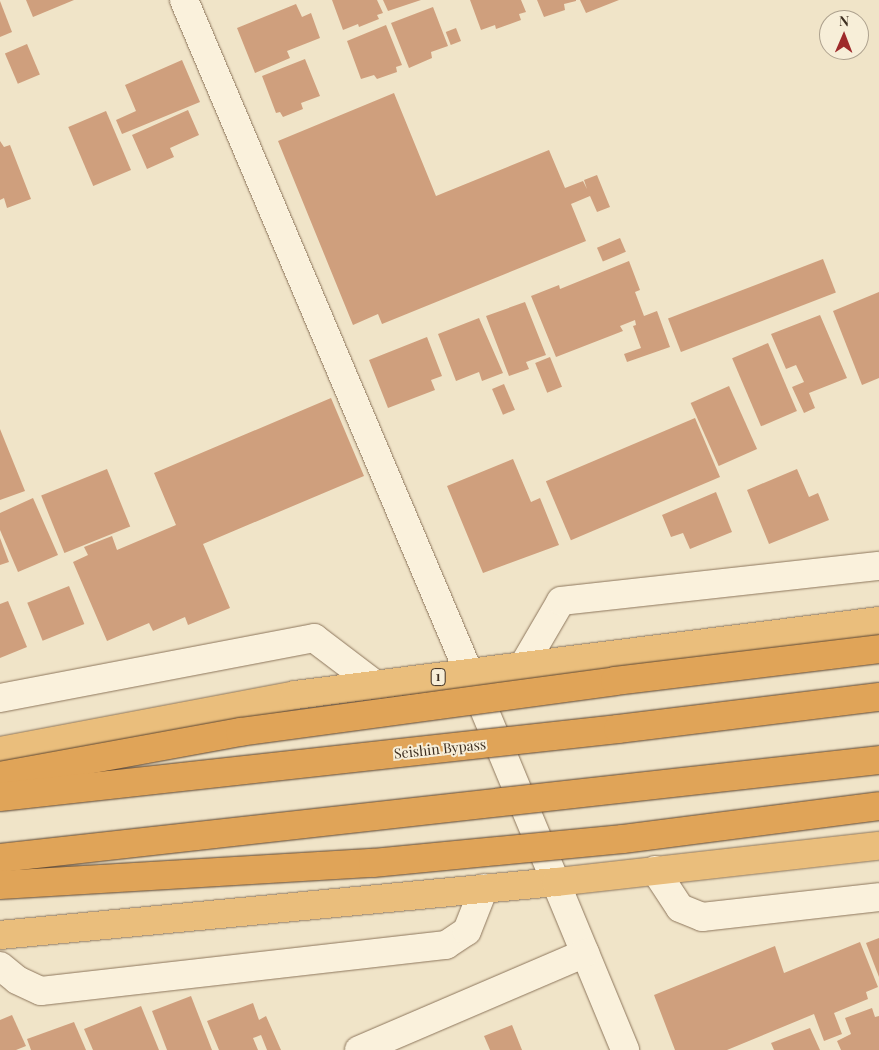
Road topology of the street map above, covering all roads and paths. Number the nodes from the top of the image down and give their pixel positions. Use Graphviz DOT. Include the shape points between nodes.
graph roads {
  1 [pos="184,0"];
  2 [pos="879,566"];
  3 [pos="879,620"];
  4 [pos="879,649"];
  5 [pos="523,666"];
  6 [pos="469,673"];
  7 [pos="376,685"];
  8 [pos="879,696"];
  9 [pos="0,698"];
  10 [pos="0,751"];
  11 [pos="879,760"];
  12 [pos="0,776"];
  13 [pos="0,797"];
  14 [pos="879,806"];
  15 [pos="879,846"];
  16 [pos="0,858"];
  17 [pos="655,870"];
  18 [pos="556,882"];
  19 [pos="0,885"];
  20 [pos="484,888"];
  21 [pos="879,897"];
  22 [pos="0,935"];
  23 [pos="585,953"];
  24 [pos="0,966"];
  25 [pos="359,1050"];
  26 [pos="625,1050"];
  1 -- 6 [label="street"];
  2 -- 5 [label="street" via="561,601"];
  3 -- 5 [label="highway, 1"];
  4 -- 12 [label="highway, 1, bridge" via="240,732"];
  5 -- 6 [label="highway, 1"];
  6 -- 7 [label="highway, 1"];
  6 -- 18 [label="street"];
  7 -- 9 [label="street" via="314,638"];
  7 -- 10 [label="highway, 1" via="295,696"];
  8 -- 13 [label="highway, Seishin Bypass, bridge" via="609,730"];
  11 -- 16 [label="highway, bridge"];
  14 -- 19 [label="highway, bridge" via="623,838 373,863"];
  15 -- 17 [label="highway"];
  17 -- 18 [label="highway"];
  17 -- 21 [label="street" via="680,908 702,917"];
  18 -- 20 [label="highway"];
  18 -- 23 [label="street"];
  20 -- 22 [label="highway"];
  20 -- 24 [label="street" via="467,931 446,945 41,991 17,980"];
  23 -- 25 [label="street"];
  23 -- 26 [label="street"];
}
